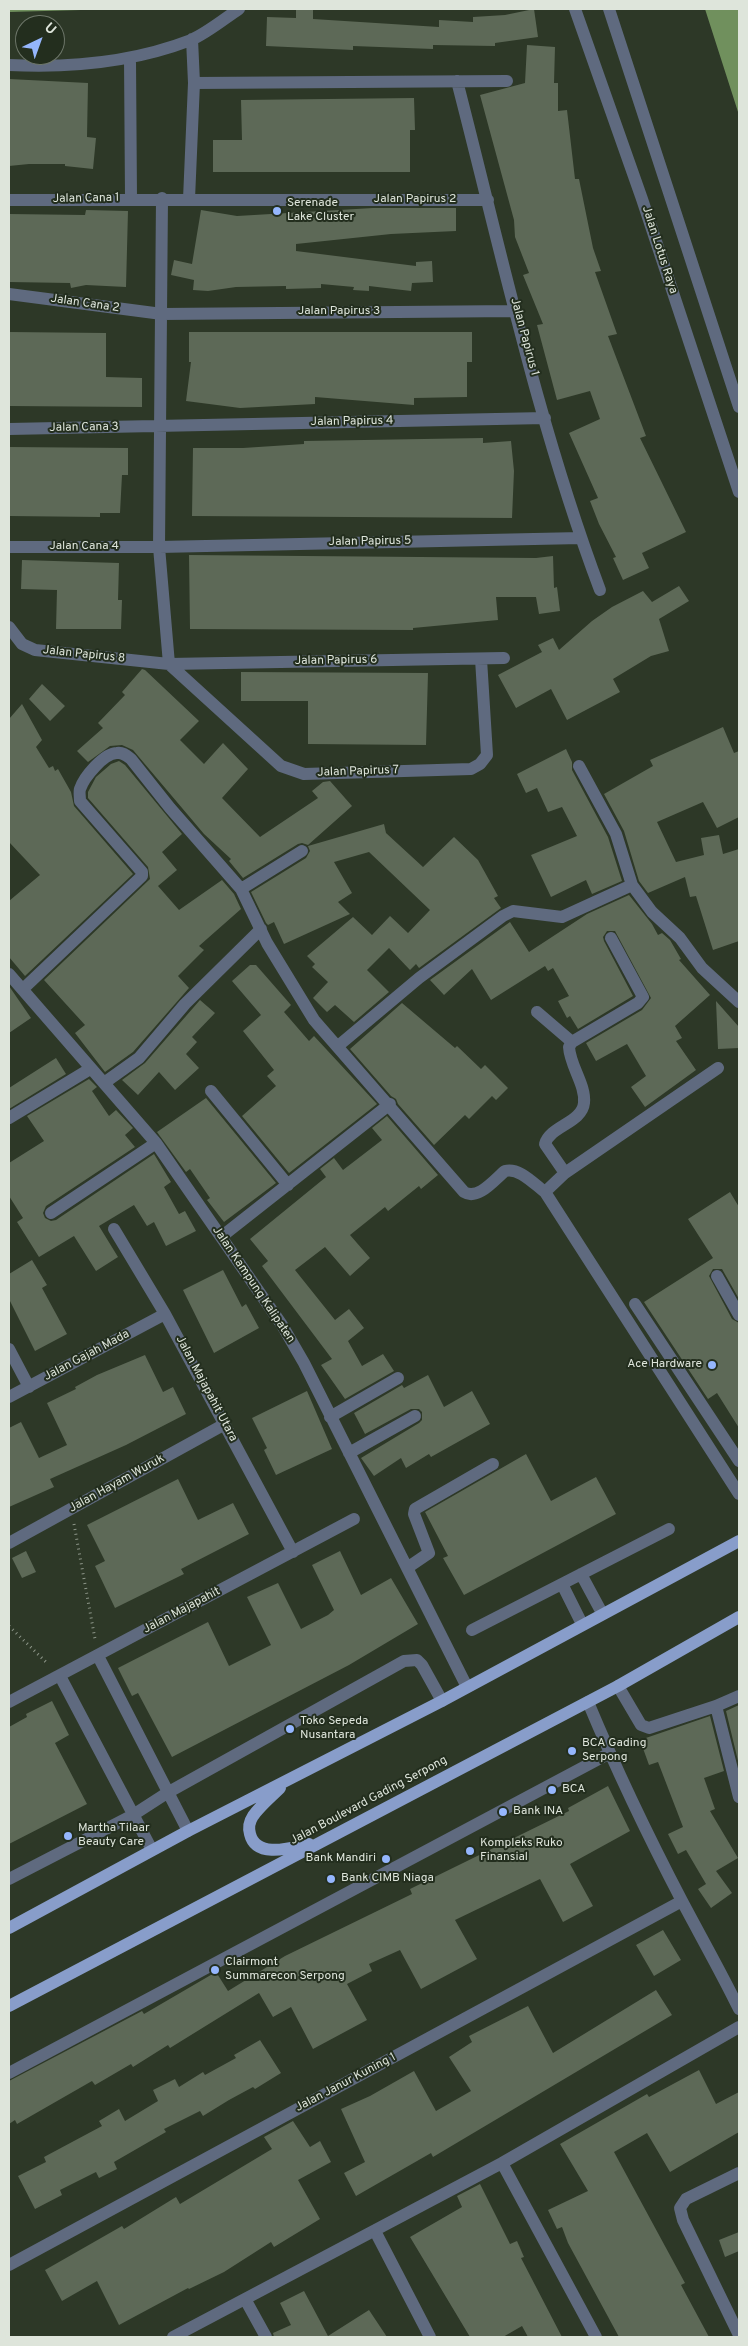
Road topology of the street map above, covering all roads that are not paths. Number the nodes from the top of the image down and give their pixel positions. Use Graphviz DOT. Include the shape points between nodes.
graph roads {
  1 [pos="239,9"];
  2 [pos="575,9"];
  3 [pos="609,9"];
  4 [pos="192,39"];
  5 [pos="130,58"];
  6 [pos="9,65"];
  7 [pos="457,81"];
  8 [pos="507,81"];
  9 [pos="194,83"];
  10 [pos="131,198"];
  11 [pos="162,198"];
  12 [pos="189,198"];
  13 [pos="9,200"];
  14 [pos="488,200"];
  15 [pos="9,294"];
  16 [pos="516,311"];
  17 [pos="162,314"];
  18 [pos="739,408"];
  19 [pos="545,418"];
  20 [pos="159,426"];
  21 [pos="9,429"];
  22 [pos="739,492"];
  23 [pos="580,538"];
  24 [pos="9,547"];
  25 [pos="159,547"];
  26 [pos="600,590"];
  27 [pos="9,627"];
  28 [pos="504,658"];
  29 [pos="481,659"];
  30 [pos="169,664"];
  31 [pos="579,766"];
  32 [pos="302,851"];
  33 [pos="632,885"];
  34 [pos="242,889"];
  35 [pos="261,929"];
  36 [pos="611,938"];
  37 [pos="9,974"];
  38 [pos="22,989"];
  39 [pos="739,1002"];
  40 [pos="537,1012"];
  41 [pos="572,1042"];
  42 [pos="338,1046"];
  43 [pos="718,1068"];
  44 [pos="90,1069"];
  45 [pos="104,1083"];
  46 [pos="211,1091"];
  47 [pos="390,1104"];
  48 [pos="9,1118"];
  49 [pos="156,1143"];
  50 [pos="565,1173"];
  51 [pos="288,1184"];
  52 [pos="545,1192"];
  53 [pos="51,1213"];
  54 [pos="114,1229"];
  55 [pos="221,1237"];
  56 [pos="717,1276"];
  57 [pos="635,1304"];
  58 [pos="165,1314"];
  59 [pos="739,1315"];
  60 [pos="9,1349"];
  61 [pos="398,1378"];
  62 [pos="28,1387"];
  63 [pos="9,1397"];
  64 [pos="415,1416"];
  65 [pos="330,1417"];
  66 [pos="225,1424"];
  67 [pos="349,1454"];
  68 [pos="739,1461"];
  69 [pos="493,1464"];
  70 [pos="739,1494"];
  71 [pos="354,1519"];
  72 [pos="669,1529"];
  73 [pos="739,1541"];
  74 [pos="9,1543"];
  75 [pos="293,1552"];
  76 [pos="407,1568"];
  77 [pos="581,1574"];
  78 [pos="562,1584"];
  79 [pos="602,1613"];
  80 [pos="739,1617"];
  81 [pos="582,1624"];
  82 [pos="472,1630"];
  83 [pos="98,1656"];
  84 [pos="60,1676"];
  85 [pos="618,1686"];
  86 [pos="467,1687"];
  87 [pos="739,1696"];
  88 [pos="442,1701"];
  89 [pos="9,1702"];
  90 [pos="588,1702"];
  91 [pos="716,1706"];
  92 [pos="610,1753"];
  93 [pos="288,1780"];
  94 [pos="167,1793"];
  95 [pos="739,1797"];
  96 [pos="133,1815"];
  97 [pos="188,1831"];
  98 [pos="321,1842"];
  99 [pos="152,1850"];
  100 [pos="9,1878"];
  101 [pos="682,1902"];
  102 [pos="9,1928"];
  103 [pos="9,2006"];
  104 [pos="739,2009"];
  105 [pos="739,2027"];
  106 [pos="9,2073"];
  107 [pos="502,2163"];
  108 [pos="739,2173"];
  109 [pos="375,2230"];
  110 [pos="9,2265"];
  111 [pos="245,2299"];
  112 [pos="739,2336"];
  113 [pos="173,2337"];
  114 [pos="266,2337"];
  115 [pos="430,2337"];
  116 [pos="596,2337"];
  1 -- 4 [label="street"];
  2 -- 22 [label="street, Jalan Lotus Raya"];
  3 -- 18 [label="street"];
  4 -- 5 [label="street"];
  4 -- 9 [label="street"];
  5 -- 6 [label="street" via="35,67"];
  5 -- 10 [label="street"];
  7 -- 8 [label="street"];
  7 -- 9 [label="street"];
  7 -- 14 [label="street, Jalan Papirus 1"];
  9 -- 12 [label="street"];
  10 -- 11 [label="street, Jalan Cana 1"];
  10 -- 13 [label="street, Jalan Cana 1"];
  11 -- 12 [label="street, Jalan Papirus 2"];
  11 -- 17 [label="street"];
  12 -- 14 [label="street, Jalan Papirus 2"];
  14 -- 16 [label="street, Jalan Papirus 1"];
  15 -- 17 [label="street, Jalan Cana 2"];
  16 -- 17 [label="street, Jalan Papirus 3"];
  16 -- 19 [label="street, Jalan Papirus 1"];
  17 -- 20 [label="street"];
  19 -- 20 [label="street, Jalan Papirus 4"];
  19 -- 23 [label="street, Jalan Papirus 1"];
  20 -- 21 [label="street, Jalan Cana 3"];
  20 -- 25 [label="street"];
  23 -- 25 [label="street, Jalan Papirus 5"];
  23 -- 26 [label="street, Jalan Papirus 1"];
  24 -- 25 [label="street, Jalan Cana 4"];
  25 -- 30 [label="street"];
  27 -- 30 [label="street, Jalan Papirus 8" via="22,644 35,650"];
  28 -- 29 [label="street, Jalan Papirus 6"];
  29 -- 30 [label="street, Jalan Papirus 6"];
  29 -- 30 [label="street, Jalan Papirus 7" via="487,755 480,764 471,769 304,774 281,766"];
  31 -- 33 [label="street" via="616,834"];
  32 -- 34 [label="street"];
  33 -- 39 [label="street" via="652,912 680,938 702,968"];
  33 -- 42 [label="street" via="562,917 513,911 503,916 419,978"];
  34 -- 35 [label="street"];
  34 -- 38 [label="street" via="131,759 115,752 107,756 83,782 79,791 80,801 142,872 142,876"];
  35 -- 42 [label="street" via="314,1020"];
  35 -- 45 [label="street" via="184,1004 139,1058"];
  36 -- 41 [label="street" via="643,997"];
  37 -- 38 [label="street, Jalan Kampung Kalipaten"];
  38 -- 44 [label="street, Jalan Kampung Kalipaten"];
  40 -- 41 [label="street"];
  41 -- 50 [label="street" via="569,1054 584,1096 584,1105 579,1114 551,1135 545,1144"];
  42 -- 47 [label="street"];
  43 -- 50 [label="street"];
  44 -- 45 [label="street, Jalan Kampung Kalipaten"];
  44 -- 48 [label="street"];
  45 -- 49 [label="street, Jalan Kampung Kalipaten"];
  46 -- 51 [label="street"];
  47 -- 51 [label="street"];
  47 -- 52 [label="street" via="468,1195 476,1195 510,1169"];
  49 -- 53 [label="street"];
  49 -- 55 [label="street, Jalan Kampung Kalipaten"];
  50 -- 52 [label="street"];
  51 -- 55 [label="street"];
  52 -- 70 [label="street"];
  54 -- 58 [label="street, Jalan Majapahit Utara"];
  55 -- 65 [label="street, Jalan Kampung Kalipaten" via="282,1325"];
  56 -- 59 [label="street"];
  57 -- 68 [label="street"];
  58 -- 62 [label="street, Jalan Gajah Mada"];
  58 -- 66 [label="street, Jalan Majapahit Utara"];
  60 -- 62 [label="street"];
  61 -- 65 [label="street"];
  62 -- 63 [label="street, Jalan Gajah Mada"];
  64 -- 67 [label="street"];
  65 -- 67 [label="street, Jalan Kampung Kalipaten"];
  66 -- 74 [label="street, Jalan Hayam Wuruk"];
  66 -- 75 [label="street, Jalan Majapahit Utara"];
  67 -- 76 [label="street, Jalan Kampung Kalipaten"];
  69 -- 76 [label="street" via="415,1509 429,1553"];
  71 -- 75 [label="street, Jalan Majapahit"];
  72 -- 77 [label="street"];
  73 -- 79 [label="main road"];
  75 -- 83 [label="street, Jalan Majapahit"];
  76 -- 86 [label="street, Jalan Kampung Kalipaten"];
  77 -- 78 [label="street"];
  77 -- 79 [label="street"];
  78 -- 81 [label="street"];
  78 -- 82 [label="street"];
  79 -- 81 [label="main road"];
  80 -- 85 [label="main road, Jalan Boulevard Gading Serpong"];
  81 -- 86 [label="main road"];
  83 -- 84 [label="street, Jalan Majapahit"];
  83 -- 94 [label="street"];
  84 -- 89 [label="street, Jalan Majapahit"];
  84 -- 96 [label="street"];
  85 -- 90 [label="main road, Jalan Boulevard Gading Serpong"];
  85 -- 91 [label="street" via="646,1728"];
  86 -- 88 [label="main road"];
  87 -- 91 [label="street"];
  88 -- 93 [label="main road"];
  88 -- 94 [label="street" via="422,1665 417,1660 404,1661"];
  90 -- 92 [label="street"];
  90 -- 98 [label="main road, Jalan Boulevard Gading Serpong"];
  91 -- 95 [label="street"];
  92 -- 101 [label="street"];
  92 -- 106 [label="street"];
  93 -- 97 [label="main road"];
  93 -- 98 [label="main road" via="253,1816 248,1827 251,1839 265,1850"];
  94 -- 96 [label="street"];
  94 -- 97 [label="street"];
  96 -- 99 [label="street"];
  96 -- 100 [label="street"];
  97 -- 99 [label="main road"];
  98 -- 103 [label="main road, Jalan Boulevard Gading Serpong"];
  99 -- 102 [label="main road"];
  101 -- 104 [label="street"];
  101 -- 110 [label="street, Jalan Janur Kuning 1"];
  105 -- 107 [label="street"];
  107 -- 109 [label="street"];
  107 -- 116 [label="street"];
  108 -- 112 [label="street" via="686,2199 680,2208"];
  109 -- 111 [label="street"];
  109 -- 115 [label="street"];
  111 -- 113 [label="street"];
  111 -- 114 [label="street"];
}
